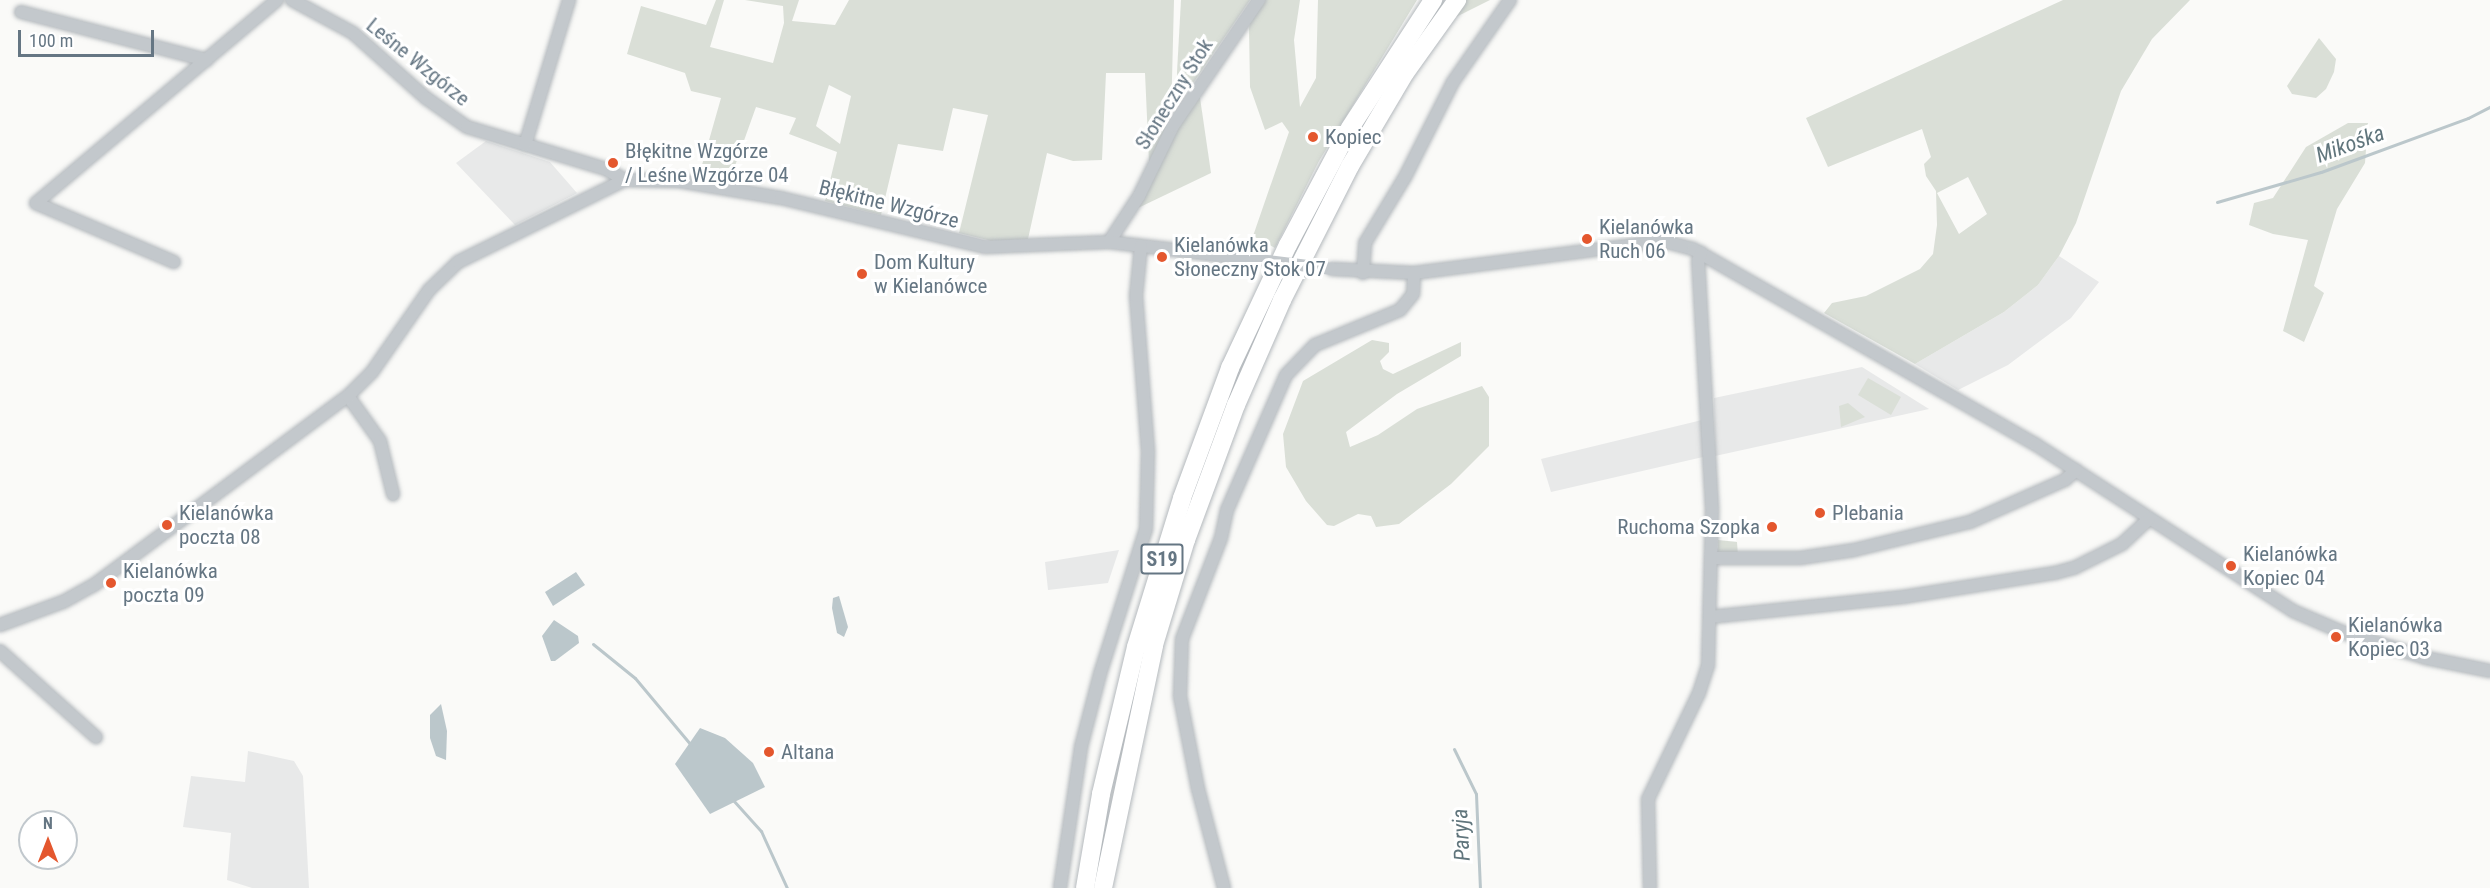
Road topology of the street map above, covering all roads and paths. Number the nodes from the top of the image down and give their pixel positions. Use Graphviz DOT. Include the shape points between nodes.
graph roads {
  1 [pos="277,0"];
  2 [pos="292,0"];
  3 [pos="569,0"];
  4 [pos="1258,0"];
  5 [pos="1433,0"];
  6 [pos="1456,0"];
  7 [pos="1510,0"];
  8 [pos="21,12"];
  9 [pos="207,60"];
  10 [pos="525,146"];
  11 [pos="625,180"];
  12 [pos="1109,242"];
  13 [pos="1141,246"];
  14 [pos="1701,253"];
  15 [pos="1714,260"];
  16 [pos="174,262"];
  17 [pos="1363,273"];
  18 [pos="1414,273"];
  19 [pos="1702,289"];
  20 [pos="348,396"];
  21 [pos="2076,470"];
  22 [pos="393,495"];
  23 [pos="2150,519"];
  24 [pos="1711,558"];
  25 [pos="1710,617"];
  26 [pos="0,625"];
  27 [pos="0,651"];
  28 [pos="2490,671"];
  29 [pos="96,737"];
  30 [pos="1060,888"];
  31 [pos="1085,888"];
  32 [pos="1103,888"];
  33 [pos="1224,888"];
  34 [pos="1650,888"];
  1 -- 9 [label="street"];
  2 -- 10 [label="street, Leśne Wzgórze" via="353,33 444,112 467,126"];
  3 -- 10 [label="street"];
  4 -- 12 [label="street, Słoneczny Stok" via="1173,126 1139,196"];
  5 -- 31 [label="highway, S19" via="1410,30 1345,138 1230,368 1182,498 1136,647 1101,794"];
  6 -- 32 [label="highway, S19" via="1410,64 1350,166 1282,300 1236,405 1186,540 1154,645"];
  7 -- 17 [label="street" via="1459,72 1405,177 1365,243"];
  8 -- 9 [label="street"];
  9 -- 16 [label="street" via="36,203"];
  10 -- 11 [label="street, Leśne Wzgórze" via="606,169"];
  11 -- 12 [label="street, Błękitne Wzgórze" via="657,178 781,198 985,247"];
  11 -- 20 [label="street" via="458,262 429,290 384,357"];
  12 -- 13 [label="street, Błękitne Wzgórze"];
  13 -- 17 [label="street, Błękitne Wzgórze, bridge"];
  13 -- 30 [label="street" via="1136,296 1148,451 1146,529 1081,747"];
  14 -- 15 [label="street, Błękitne Wzgórze"];
  14 -- 18 [label="street, Błękitne Wzgórze" via="1674,243 1646,242"];
  14 -- 19 [label="street" via="1698,261"];
  15 -- 19 [label="street"];
  15 -- 21 [label="street, Błękitne Wzgórze"];
  17 -- 18 [label="street, Błękitne Wzgórze"];
  18 -- 33 [label="street" via="1413,294 1400,310 1314,345 1286,375 1227,510 1221,538 1182,639 1180,696 1198,789"];
  19 -- 24 [label="street"];
  20 -- 22 [label="street" via="380,441"];
  20 -- 26 [label="street" via="94,585 42,611"];
  21 -- 23 [label="street, Błękitne Wzgórze"];
  21 -- 24 [label="street" via="2065,480 1970,522 1854,550 1800,558"];
  23 -- 25 [label="street" via="2122,543 2074,568 2055,573 1914,595"];
  23 -- 28 [label="street, Błękitne Wzgórze" via="2309,619 2426,658"];
  24 -- 25 [label="street"];
  25 -- 34 [label="street" via="1708,665 1699,693 1648,799"];
  27 -- 29 [label="street"];
}
